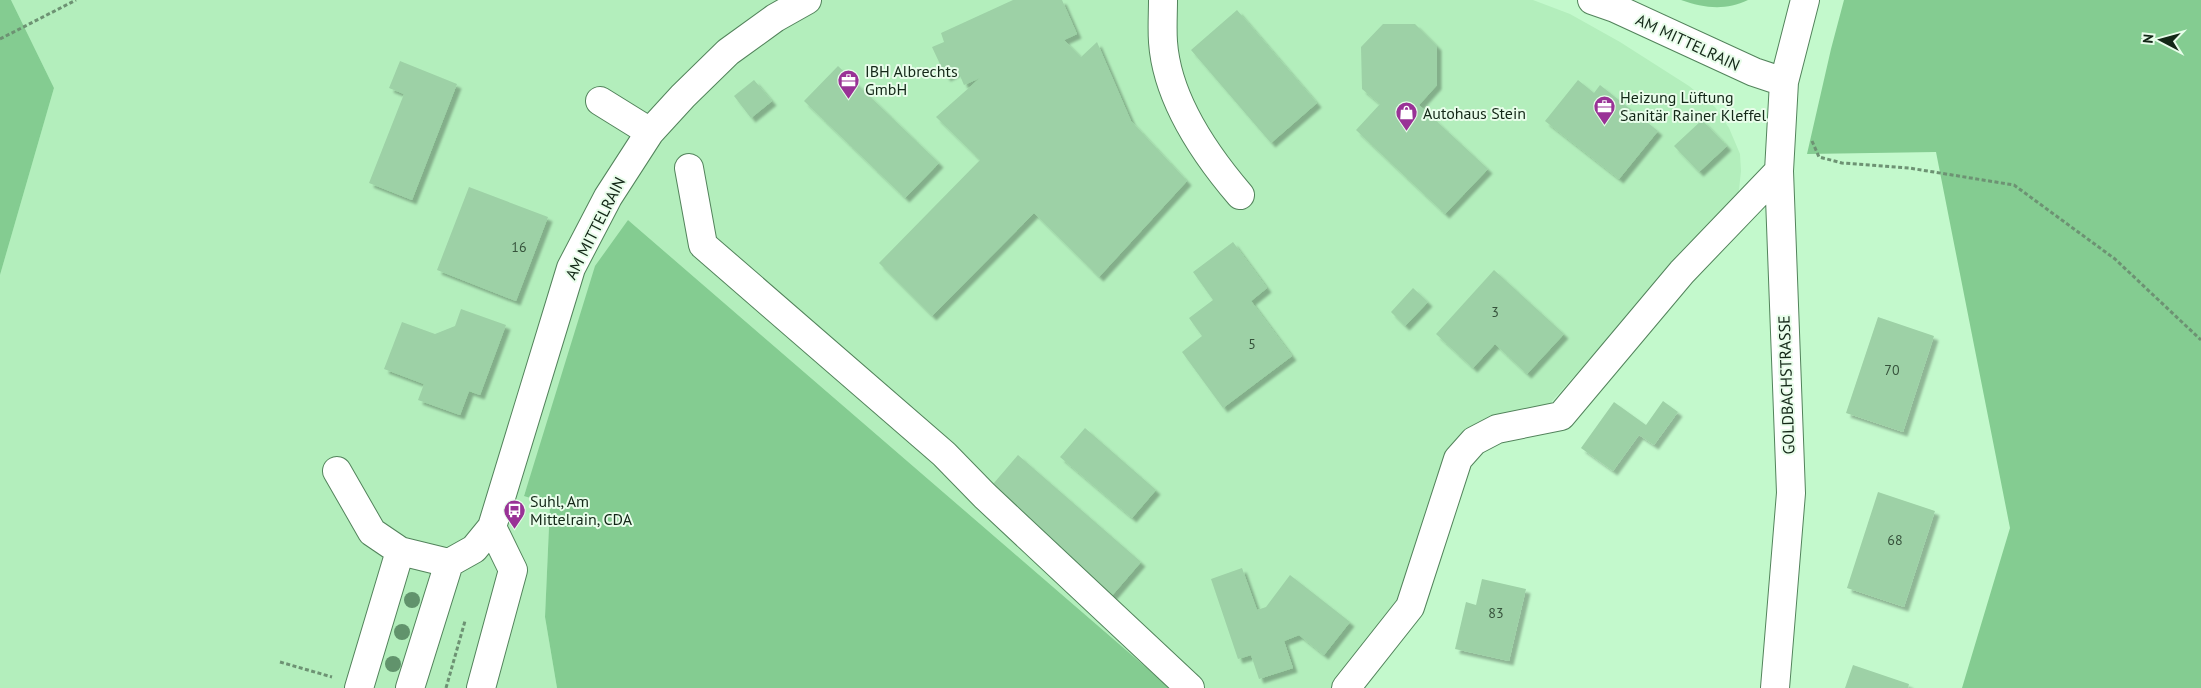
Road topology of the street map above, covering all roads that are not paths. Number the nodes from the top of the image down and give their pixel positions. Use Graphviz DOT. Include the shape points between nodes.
graph roads {
  1 [pos="807,0"];
  2 [pos="1163,0"];
  3 [pos="1592,0"];
  4 [pos="1805,0"];
  5 [pos="1784,82"];
  6 [pos="600,101"];
  7 [pos="650,132"];
  8 [pos="689,168"];
  9 [pos="1779,171"];
  10 [pos="1240,195"];
  11 [pos="336,471"];
  12 [pos="492,527"];
  13 [pos="400,551"];
  14 [pos="449,563"];
  15 [pos="359,686"];
  16 [pos="410,688"];
  17 [pos="481,688"];
  18 [pos="1190,688"];
  19 [pos="1346,688"];
  20 [pos="1775,688"];
  1 -- 7 [label="street, AM MITTELRAIN" via="775,18 728,52"];
  2 -- 10 [label="street" via="1163,44 1175,96 1198,138"];
  3 -- 5 [label="street, AM MITTELRAIN" via="1754,72"];
  4 -- 5 [label="street, GOLDBACHSTRASSE"];
  5 -- 9 [label="street, GOLDBACHSTRASSE"];
  6 -- 7 [label="street"];
  7 -- 12 [label="street, AM MITTELRAIN" via="608,197 571,268"];
  8 -- 18 [label="street" via="703,246 944,454"];
  9 -- 19 [label="street" via="1682,272 1561,416 1497,428 1474,441 1458,459 1410,607"];
  9 -- 20 [label="street, GOLDBACHSTRASSE" via="1791,493"];
  11 -- 13 [label="street" via="372,532"];
  12 -- 14 [label="street" via="474,549"];
  12 -- 17 [label="street" via="513,570"];
  13 -- 14 [label="street"];
  13 -- 15 [label="street"];
  14 -- 16 [label="street"];
}
